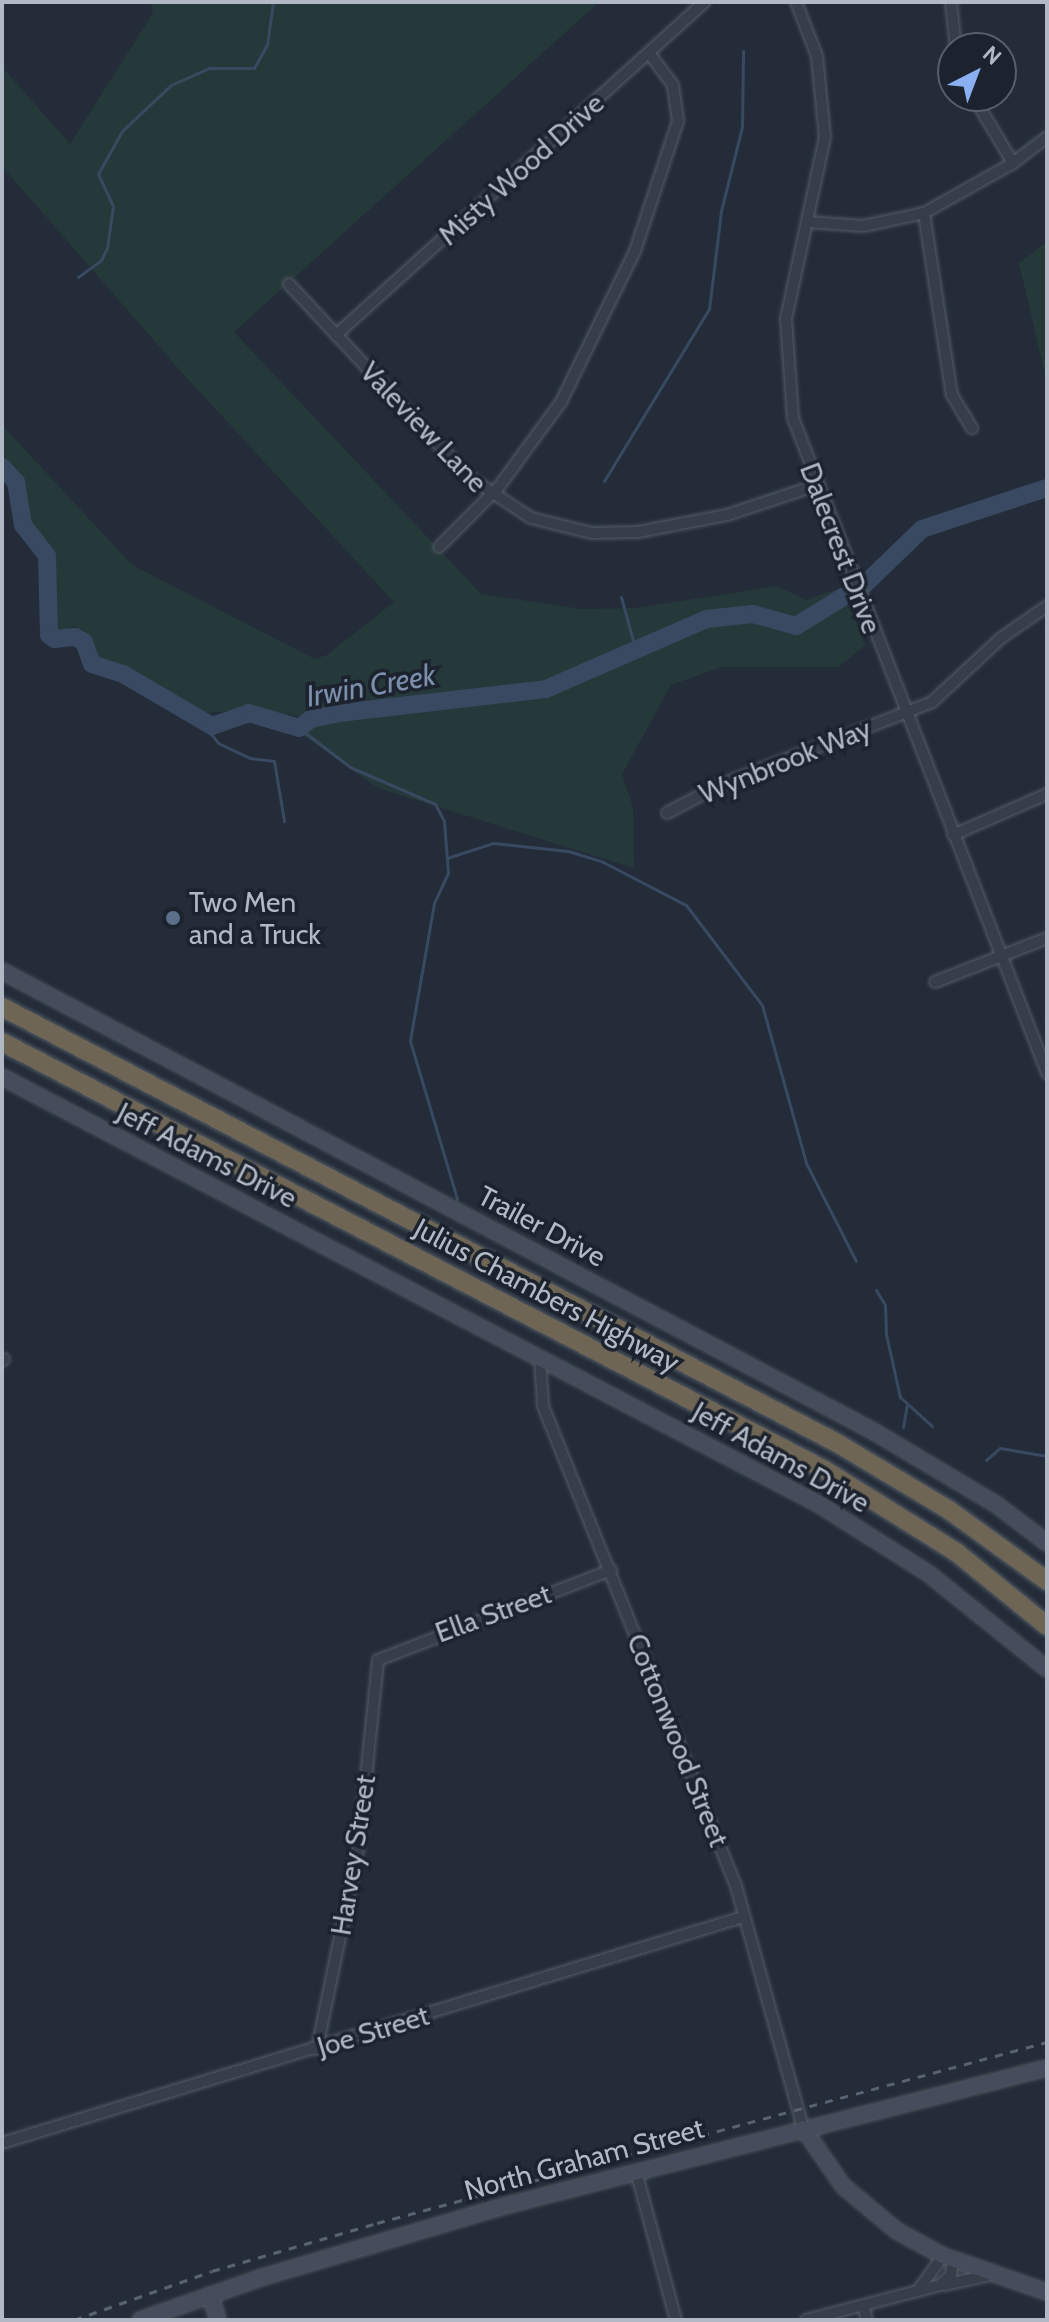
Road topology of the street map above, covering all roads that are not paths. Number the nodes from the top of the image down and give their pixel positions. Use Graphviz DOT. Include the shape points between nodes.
graph roads {
  1 [pos="705,2"];
  2 [pos="796,2"];
  3 [pos="951,2"];
  4 [pos="954,32"];
  5 [pos="649,53"];
  6 [pos="983,112"];
  7 [pos="1047,137"];
  8 [pos="1013,163"];
  9 [pos="924,213"];
  10 [pos="808,222"];
  11 [pos="289,284"];
  12 [pos="336,335"];
  13 [pos="972,428"];
  14 [pos="817,485"];
  15 [pos="490,496"];
  16 [pos="439,547"];
  17 [pos="1047,606"];
  18 [pos="906,713"];
  19 [pos="1047,794"];
  20 [pos="667,813"];
  21 [pos="953,835"];
  22 [pos="1047,938"];
  23 [pos="1001,956"];
  24 [pos="2,971"];
  25 [pos="935,982"];
  26 [pos="2,1007"];
  27 [pos="2,1042"];
  28 [pos="1047,1073"];
  29 [pos="2,1077"];
  30 [pos="540,1359"];
  31 [pos="1047,1543"];
  32 [pos="611,1570"];
  33 [pos="1047,1581"];
  34 [pos="1047,1626"];
  35 [pos="378,1660"];
  36 [pos="1047,1669"];
  37 [pos="743,1917"];
  38 [pos="317,2049"];
  39 [pos="1047,2068"];
  40 [pos="803,2128"];
  41 [pos="2,2143"];
  42 [pos="636,2171"];
  43 [pos="948,2258"];
  44 [pos="994,2274"];
  45 [pos="930,2288"];
  46 [pos="913,2291"];
  47 [pos="1047,2292"];
  48 [pos="210,2295"];
  49 [pos="863,2305"];
  50 [pos="140,2320"];
  51 [pos="218,2320"];
  52 [pos="676,2320"];
  53 [pos="806,2320"];
  54 [pos="867,2320"];
  1 -- 5 [label="street, Misty Wood Drive"];
  2 -- 10 [label="street, Dalecrest Drive" via="813,39 824,110 823,158"];
  3 -- 4 [label="street"];
  5 -- 12 [label="street, Misty Wood Drive"];
  5 -- 15 [label="street" via="673,85 679,114 646,223 579,371"];
  6 -- 8 [label="street"];
  7 -- 8 [label="street"];
  8 -- 9 [label="street"];
  9 -- 10 [label="street" via="863,226"];
  9 -- 13 [label="street" via="952,395"];
  10 -- 14 [label="street, Dalecrest Drive" via="789,293 785,364 793,418"];
  11 -- 12 [label="street, Valeview Lane"];
  12 -- 15 [label="street, Valeview Lane"];
  14 -- 15 [label="street, Valeview Lane" via="727,515 611,534 556,527"];
  14 -- 18 [label="street, Dalecrest Drive"];
  15 -- 16 [label="street"];
  17 -- 18 [label="street, Wynbrook Way" via="1001,638 951,690"];
  18 -- 20 [label="street, Wynbrook Way" via="718,786"];
  18 -- 21 [label="street, Dalecrest Drive"];
  19 -- 21 [label="street"];
  21 -- 23 [label="street, Dalecrest Drive"];
  22 -- 23 [label="street"];
  23 -- 25 [label="street"];
  23 -- 28 [label="street, Dalecrest Drive"];
  24 -- 31 [label="street, Trailer Drive" via="873,1431 997,1505"];
  26 -- 33 [label="highway, Julius Chambers Highway" via="837,1443 949,1510"];
  27 -- 34 [label="highway, Julius Chambers Highway" via="823,1469 956,1552"];
  29 -- 30 [label="street, Jeff Adams Drive"];
  30 -- 32 [label="street, Cottonwood Street" via="543,1406"];
  30 -- 36 [label="street, Jeff Adams Drive" via="855,1526 977,1608"];
  32 -- 35 [label="street, Ella Street"];
  32 -- 37 [label="street, Cottonwood Street" via="736,1886"];
  35 -- 38 [label="street, Harvey Street" via="359,1845"];
  37 -- 38 [label="street, Joe Street"];
  37 -- 40 [label="street, Cottonwood Street"];
  38 -- 41 [label="street, Joe Street"];
  39 -- 40 [label="street, North Graham Street"];
  40 -- 42 [label="street, North Graham Street"];
  40 -- 43 [label="street" via="858,2202"];
  42 -- 48 [label="street, North Graham Street"];
  42 -- 52 [label="street"];
  43 -- 44 [label="street"];
  43 -- 45 [label="street" via="947,2281"];
  43 -- 46 [label="street"];
  44 -- 45 [label="street"];
  44 -- 47 [label="street"];
  45 -- 46 [label="street"];
  46 -- 49 [label="street"];
  48 -- 50 [label="street, North Graham Street"];
  48 -- 51 [label="street"];
  49 -- 53 [label="street"];
  49 -- 54 [label="street"];
}
